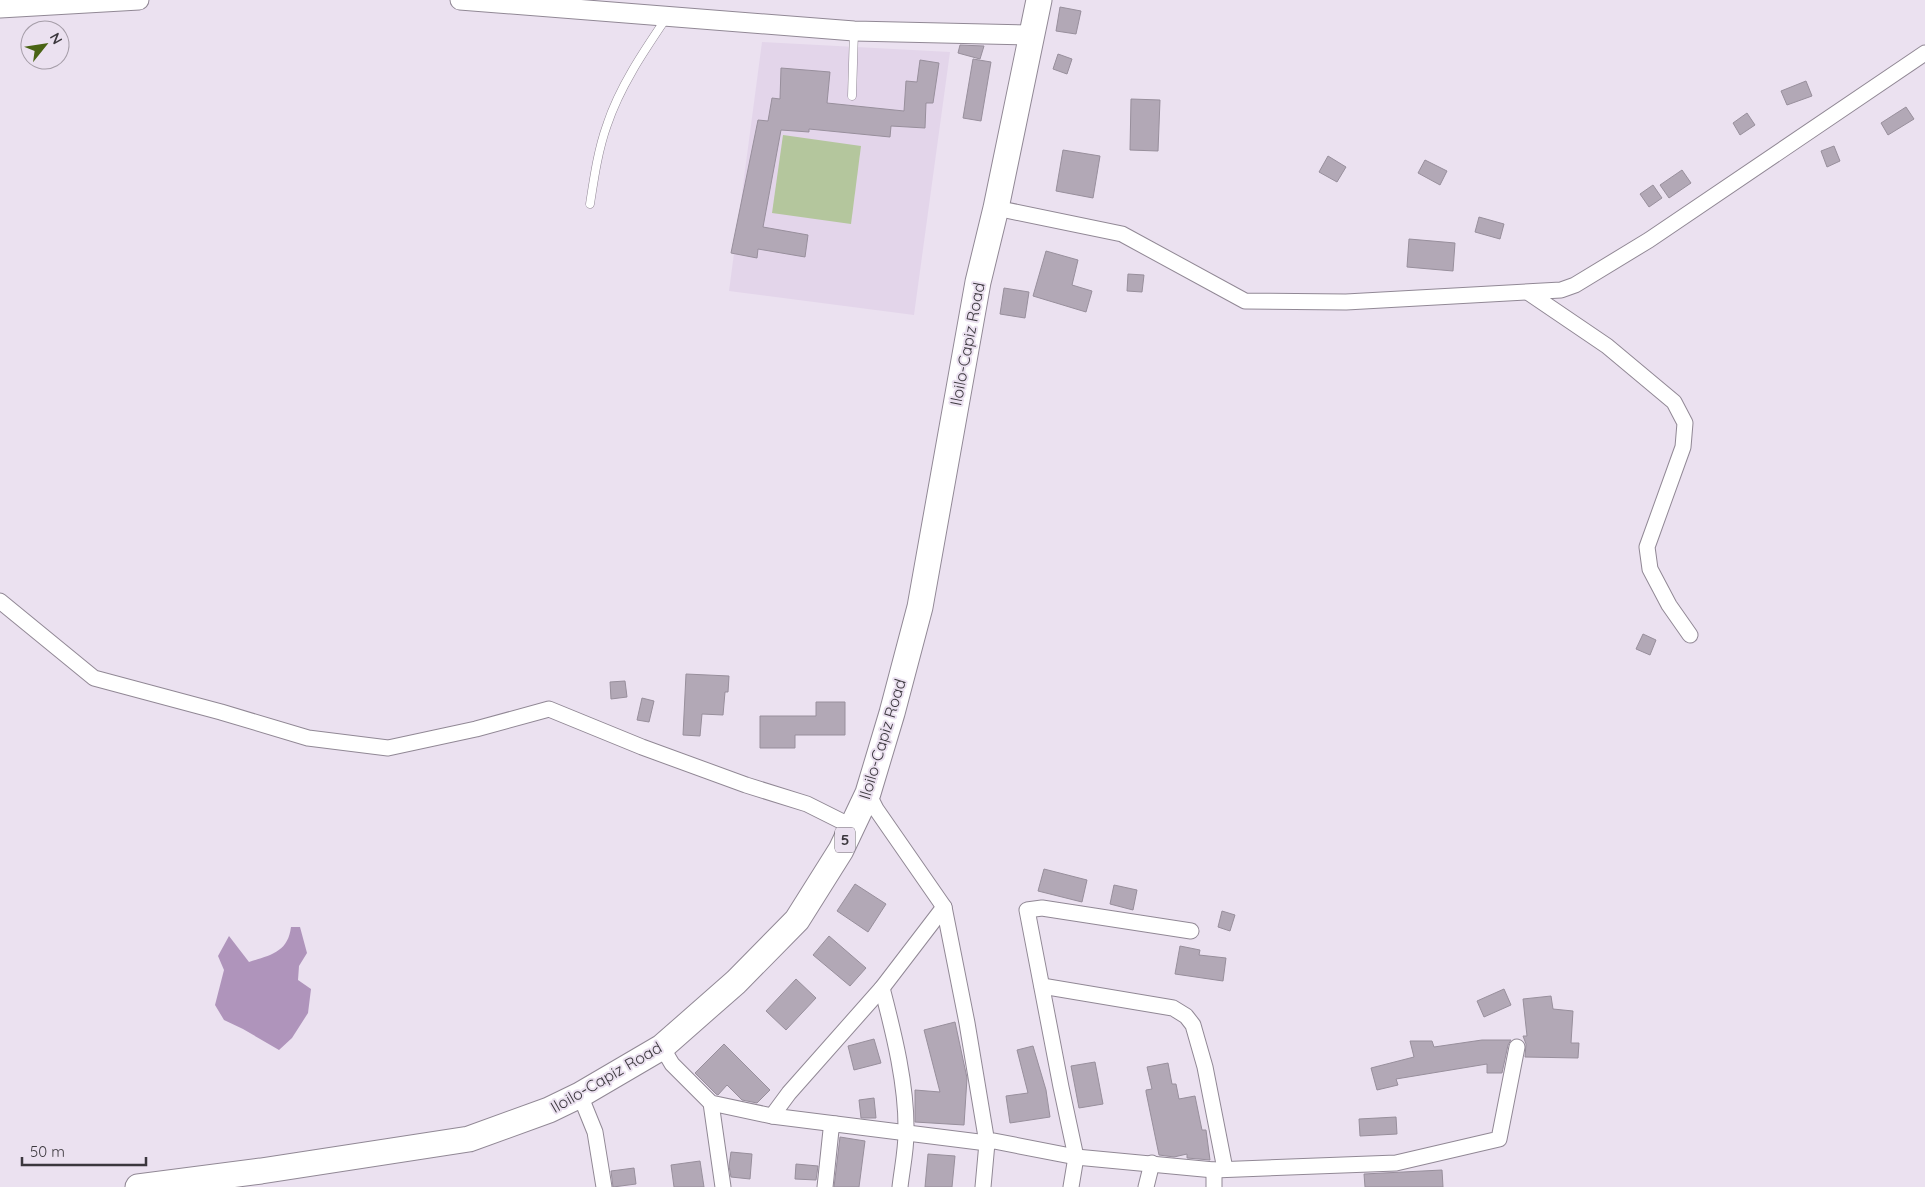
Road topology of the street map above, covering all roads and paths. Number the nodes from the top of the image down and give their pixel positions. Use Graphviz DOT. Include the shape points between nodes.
graph roads {
  1 [pos="139,0"];
  2 [pos="460,0"];
  3 [pos="1039,0"];
  4 [pos="0,8"];
  5 [pos="667,17"];
  6 [pos="854,31"];
  7 [pos="1031,35"];
  8 [pos="1925,52"];
  9 [pos="852,96"];
  10 [pos="590,204"];
  11 [pos="996,208"];
  12 [pos="1529,292"];
  13 [pos="0,601"];
  14 [pos="1690,635"];
  15 [pos="868,793"];
  16 [pos="851,826"];
  17 [pos="944,907"];
  18 [pos="1190,931"];
  19 [pos="1042,986"];
  20 [pos="882,988"];
  21 [pos="662,1047"];
  22 [pos="1517,1047"];
  23 [pos="580,1095"];
  24 [pos="710,1104"];
  25 [pos="772,1116"];
  26 [pos="835,1124"];
  27 [pos="906,1133"];
  28 [pos="987,1143"];
  29 [pos="1076,1157"];
  30 [pos="1152,1163"];
  31 [pos="1220,1169"];
  32 [pos="138,1187"];
  33 [pos="604,1187"];
  34 [pos="723,1187"];
  35 [pos="825,1187"];
  36 [pos="900,1187"];
  37 [pos="983,1187"];
  38 [pos="1071,1187"];
  39 [pos="1146,1187"];
  40 [pos="1214,1187"];
  1 -- 4 [label="street"];
  2 -- 5 [label="street"];
  3 -- 7 [label="highway, Iloilo-Capiz Road / 5"];
  5 -- 6 [label="street"];
  5 -- 10 [label="lane" via="640,58 607,124"];
  6 -- 7 [label="street"];
  6 -- 9 [label="lane"];
  7 -- 11 [label="highway, Iloilo-Capiz Road / 5"];
  8 -- 12 [label="street" via="1600,270 1561,290"];
  11 -- 12 [label="street" via="1122,234 1245,301 1346,302"];
  11 -- 15 [label="highway, Iloilo-Capiz Road / 5" via="978,282 920,607"];
  12 -- 14 [label="street" via="1607,346 1674,402 1685,423 1683,447 1647,547 1650,569"];
  13 -- 16 [label="street" via="94,678 308,738 388,748 476,730 549,709 642,747 807,804"];
  15 -- 16 [label="highway, Iloilo-Capiz Road / 5"];
  15 -- 17 [label="street"];
  16 -- 21 [label="highway, Iloilo-Capiz Road / 5" via="841,850 797,920 736,982"];
  17 -- 20 [label="street"];
  17 -- 28 [label="street"];
  18 -- 19 [label="street" via="1042,908 1027,910"];
  19 -- 29 [label="street"];
  19 -- 31 [label="street" via="1173,1008 1186,1016 1193,1025 1205,1067"];
  20 -- 25 [label="street"];
  20 -- 27 [label="street" via="899,1062"];
  21 -- 23 [label="highway, Iloilo-Capiz Road / 5"];
  21 -- 24 [label="street" via="672,1064"];
  22 -- 31 [label="street" via="1499,1140 1396,1164"];
  23 -- 32 [label="highway, Iloilo-Capiz Road / 5" via="549,1110 469,1138"];
  23 -- 33 [label="street" via="595,1132"];
  24 -- 25 [label="street"];
  24 -- 34 [label="street"];
  25 -- 26 [label="street"];
  26 -- 27 [label="street"];
  26 -- 35 [label="street" via="831,1130"];
  27 -- 28 [label="street"];
  27 -- 36 [label="street"];
  28 -- 29 [label="street" via="994,1141"];
  28 -- 37 [label="street"];
  29 -- 30 [label="street"];
  29 -- 38 [label="street"];
  30 -- 31 [label="street"];
  30 -- 39 [label="street"];
  31 -- 40 [label="street"];
}
